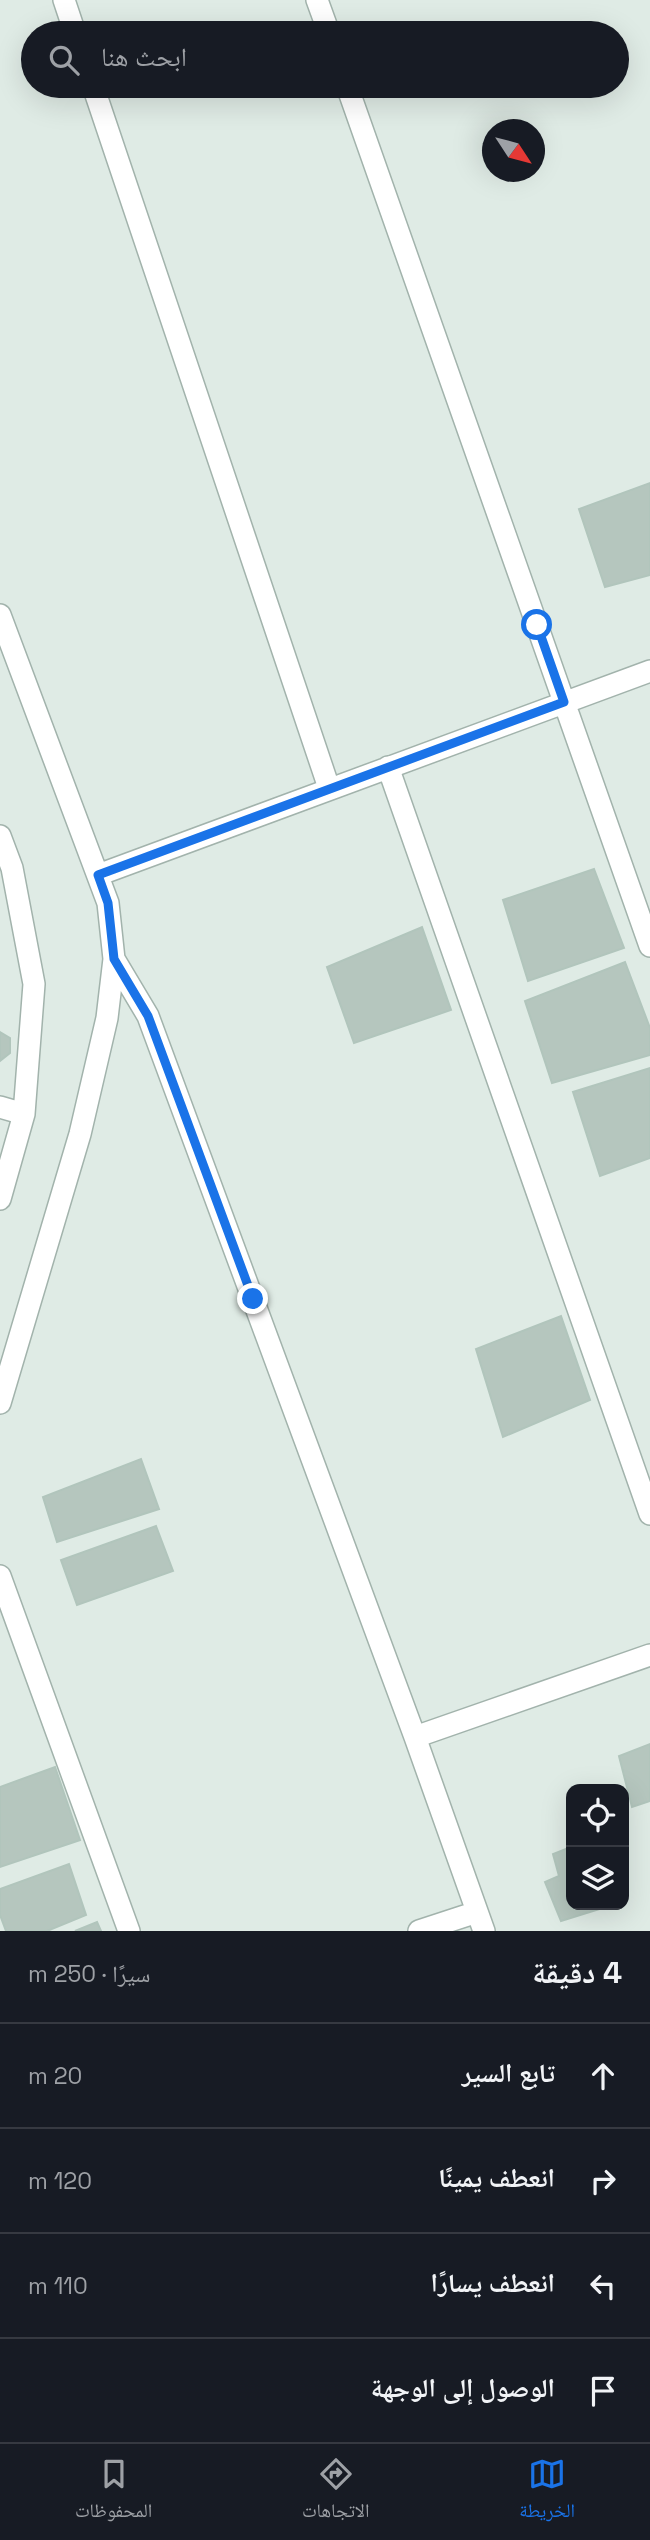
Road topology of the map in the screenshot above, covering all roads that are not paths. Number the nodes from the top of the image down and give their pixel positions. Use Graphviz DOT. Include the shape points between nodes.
graph roads {
  1 [pos="64,0"];
  2 [pos="317,0"];
  3 [pos="71,21"];
  4 [pos="325,21"];
  5 [pos="97,98"];
  6 [pos="351,98"];
  7 [pos="0,615"];
  8 [pos="650,671"];
  9 [pos="564,702"];
  10 [pos="388,767"];
  11 [pos="329,789"];
  12 [pos="0,836"];
  13 [pos="98,875"];
  14 [pos="650,946"];
  15 [pos="114,959"];
  16 [pos="0,1107"];
  17 [pos="24,1114"];
  18 [pos="0,1199"];
  19 [pos="0,1403"];
  20 [pos="650,1514"];
  21 [pos="0,1576"];
  22 [pos="650,1655"];
  23 [pos="415,1737"];
  24 [pos="481,1921"];
  25 [pos="129,1931"];
  26 [pos="419,1931"];
  1 -- 3 [label="street"];
  2 -- 4 [label="street"];
  5 -- 11 [label="street"];
  6 -- 9 [label="street"];
  7 -- 13 [label="street"];
  8 -- 9 [label="street"];
  9 -- 10 [label="street"];
  9 -- 14 [label="street"];
  10 -- 11 [label="street"];
  10 -- 20 [label="street"];
  11 -- 13 [label="street"];
  12 -- 17 [label="street" via="12,868 34,984"];
  13 -- 15 [label="street" via="108,903"];
  15 -- 19 [label="street" via="107,1018 79,1134"];
  15 -- 23 [label="street" via="148,1016"];
  16 -- 17 [label="street"];
  17 -- 18 [label="street"];
  21 -- 25 [label="street"];
  22 -- 23 [label="street"];
  23 -- 24 [label="street"];
  24 -- 26 [label="street"];
}
